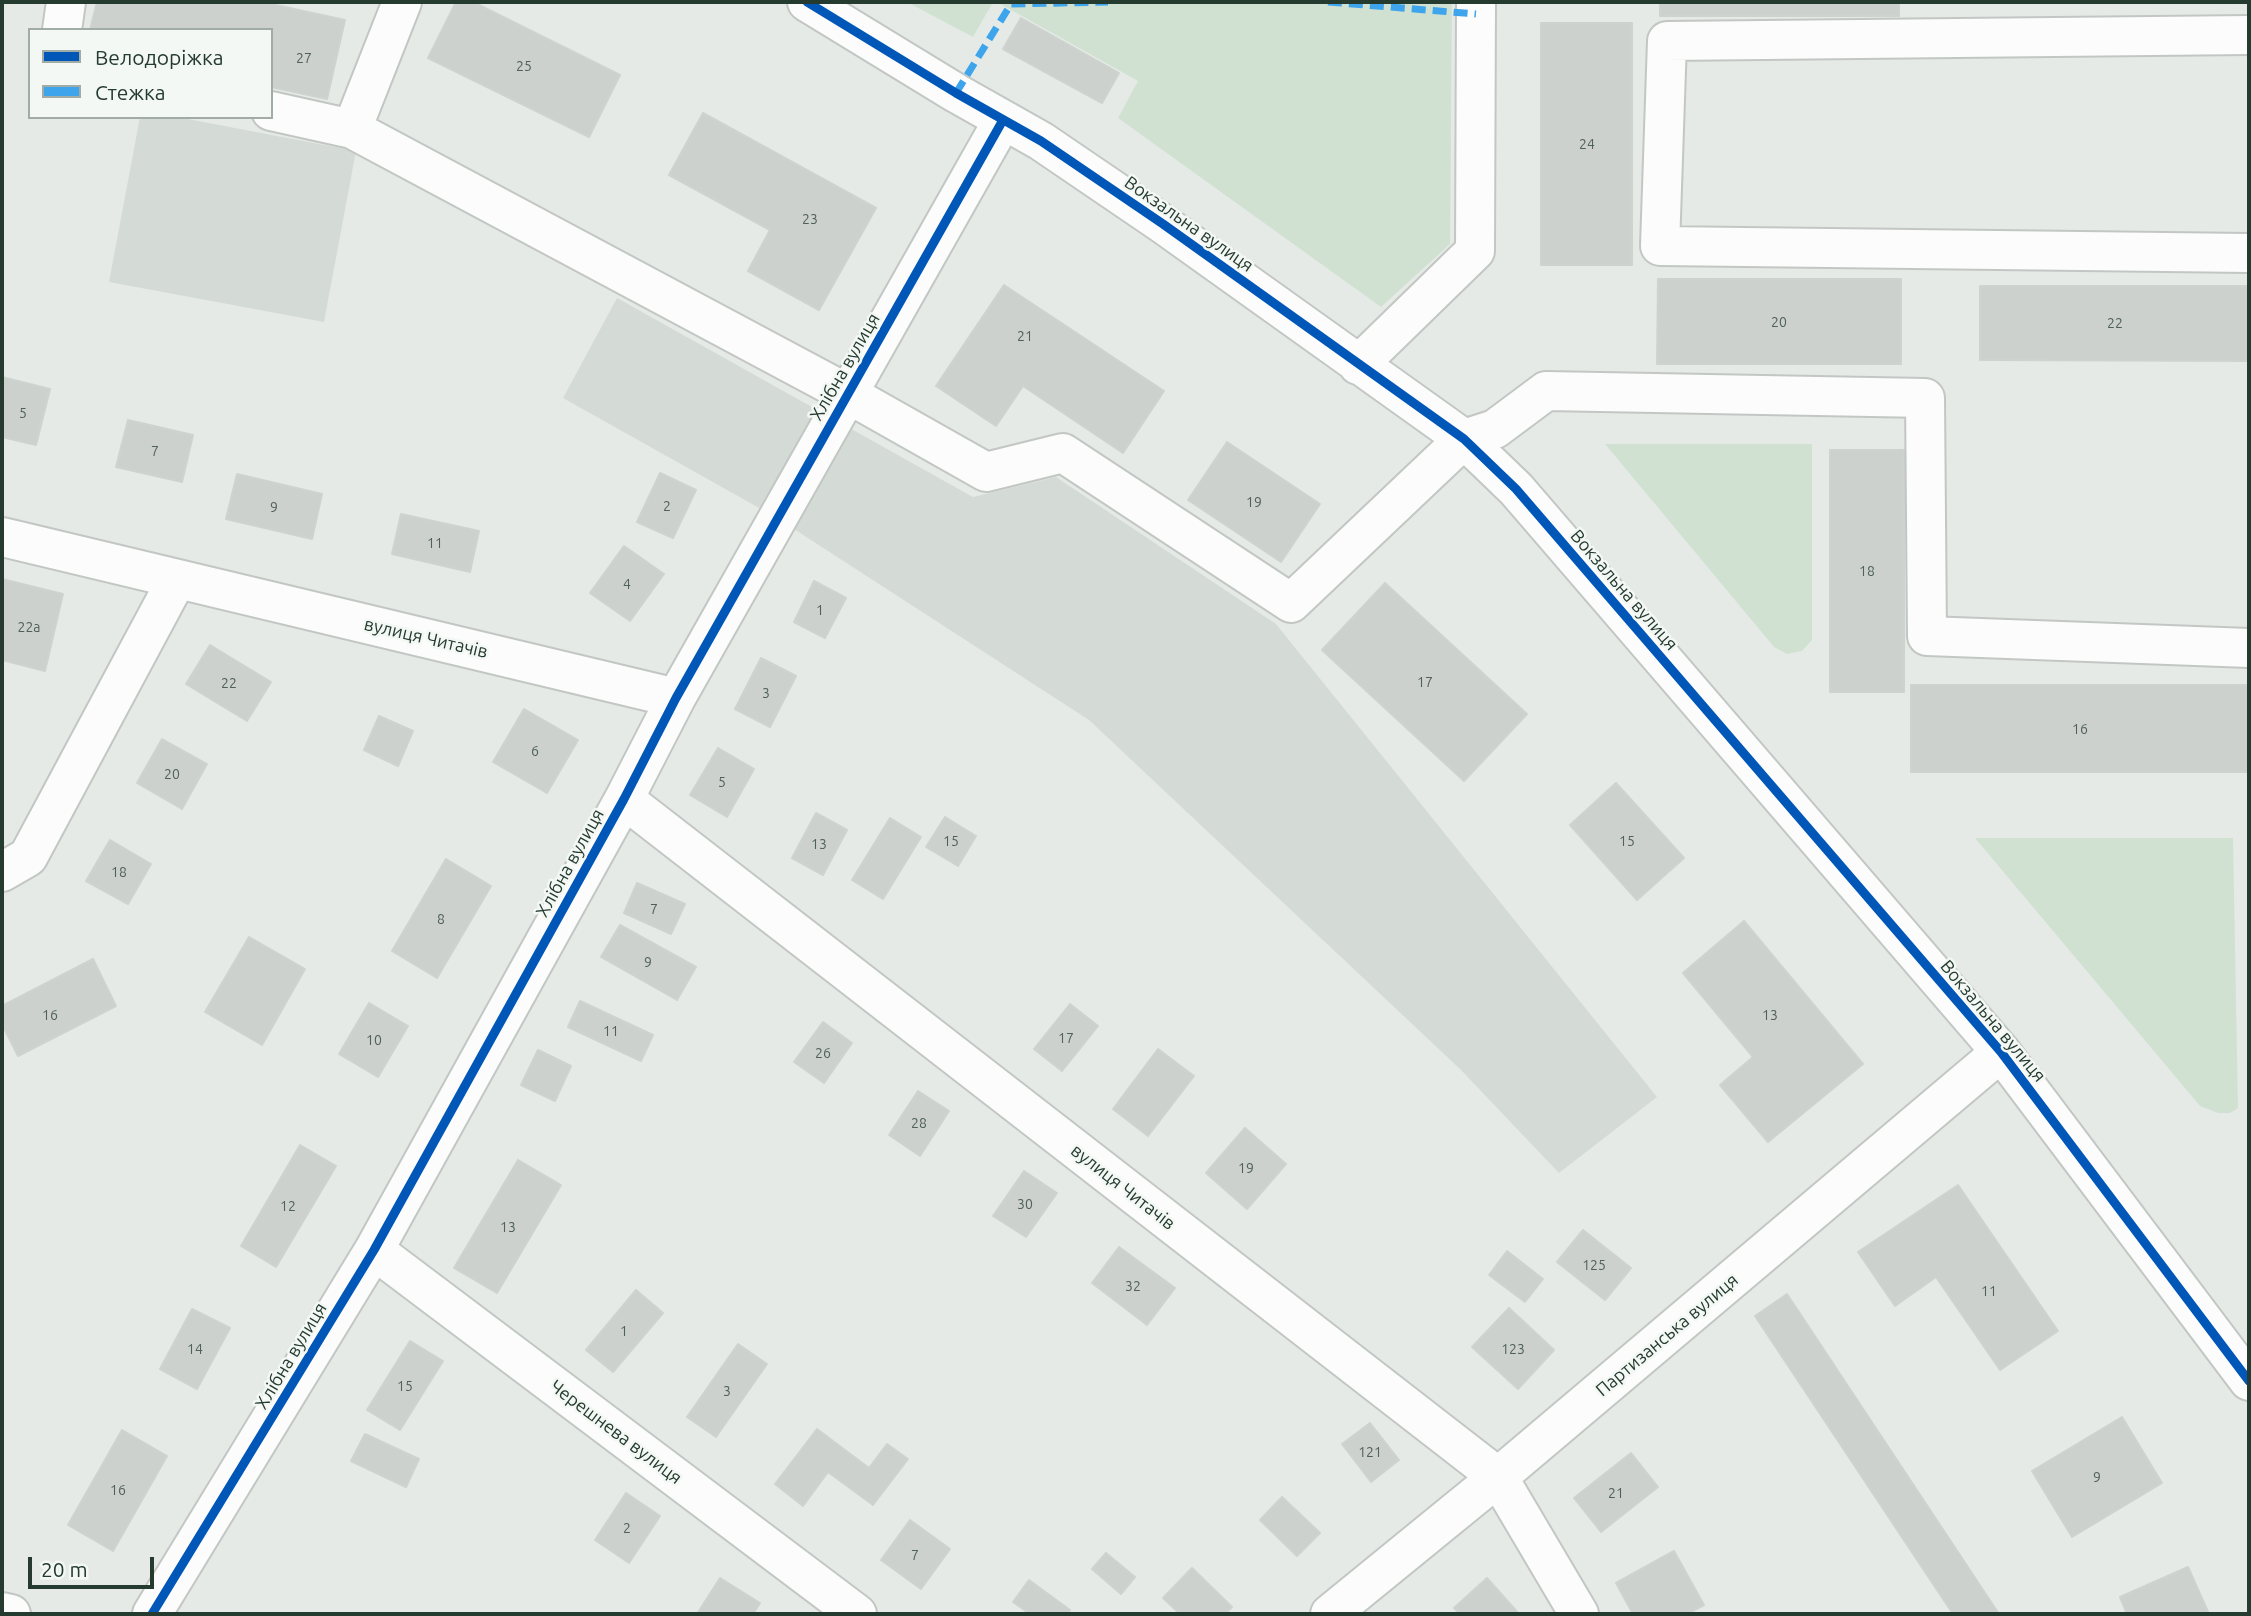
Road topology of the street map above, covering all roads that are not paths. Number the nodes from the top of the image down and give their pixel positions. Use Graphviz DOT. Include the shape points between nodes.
graph roads {
  1 [pos="66,2"];
  2 [pos="402,2"];
  3 [pos="807,2"];
  4 [pos="1476,2"];
  5 [pos="62,28"];
  6 [pos="2249,35"];
  7 [pos="273,111"];
  8 [pos="1003,120"];
  9 [pos="352,129"];
  10 [pos="2249,253"];
  11 [pos="1358,365"];
  12 [pos="848,394"];
  13 [pos="1464,439"];
  14 [pos="2,537"];
  15 [pos="177,579"];
  16 [pos="2249,648"];
  17 [pos="676,698"];
  18 [pos="624,799"];
  19 [pos="2,872"];
  20 [pos="2001,1052"];
  21 [pos="374,1250"];
  22 [pos="2249,1381"];
  23 [pos="1497,1477"];
  24 [pos="2,1612"];
  25 [pos="11,1614"];
  26 [pos="152,1614"];
  27 [pos="857,1614"];
  28 [pos="1330,1614"];
  29 [pos="1579,1614"];
  1 -- 5 [label="street"];
  2 -- 9 [label="street"];
  3 -- 8 [label="street, Вокзальна вулиця"];
  4 -- 11 [label="street" via="1475,251"];
  6 -- 10 [label="street" via="1667,41 1660,246"];
  7 -- 9 [label="street"];
  8 -- 11 [label="street, Вокзальна вулиця" via="1163,224"];
  8 -- 12 [label="street, Хлібна вулиця"];
  9 -- 12 [label="street"];
  11 -- 13 [label="street, Вокзальна вулиця"];
  12 -- 13 [label="street" via="986,472 1063,453 1291,603"];
  12 -- 17 [label="street, Хлібна вулиця"];
  13 -- 16 [label="street" via="1495,429 1546,391 1924,398 1927,636"];
  13 -- 20 [label="street, Вокзальна вулиця" via="1516,489"];
  14 -- 15 [label="street, вулиця Читачів"];
  15 -- 17 [label="street, вулиця Читачів"];
  15 -- 19 [label="street" via="28,857"];
  17 -- 18 [label="street, Хлібна вулиця"];
  18 -- 21 [label="street, Хлібна вулиця"];
  18 -- 23 [label="street, вулиця Читачів"];
  20 -- 22 [label="street, Вокзальна вулиця"];
  20 -- 23 [label="street, Партизанська вулиця"];
  21 -- 26 [label="street, Хлібна вулиця"];
  21 -- 27 [label="street, Черешнева вулиця"];
  23 -- 28 [label="street, Партизанська вулиця"];
  23 -- 29 [label="street, вулиця Читачів"];
  24 -- 25 [label="street"];
}
